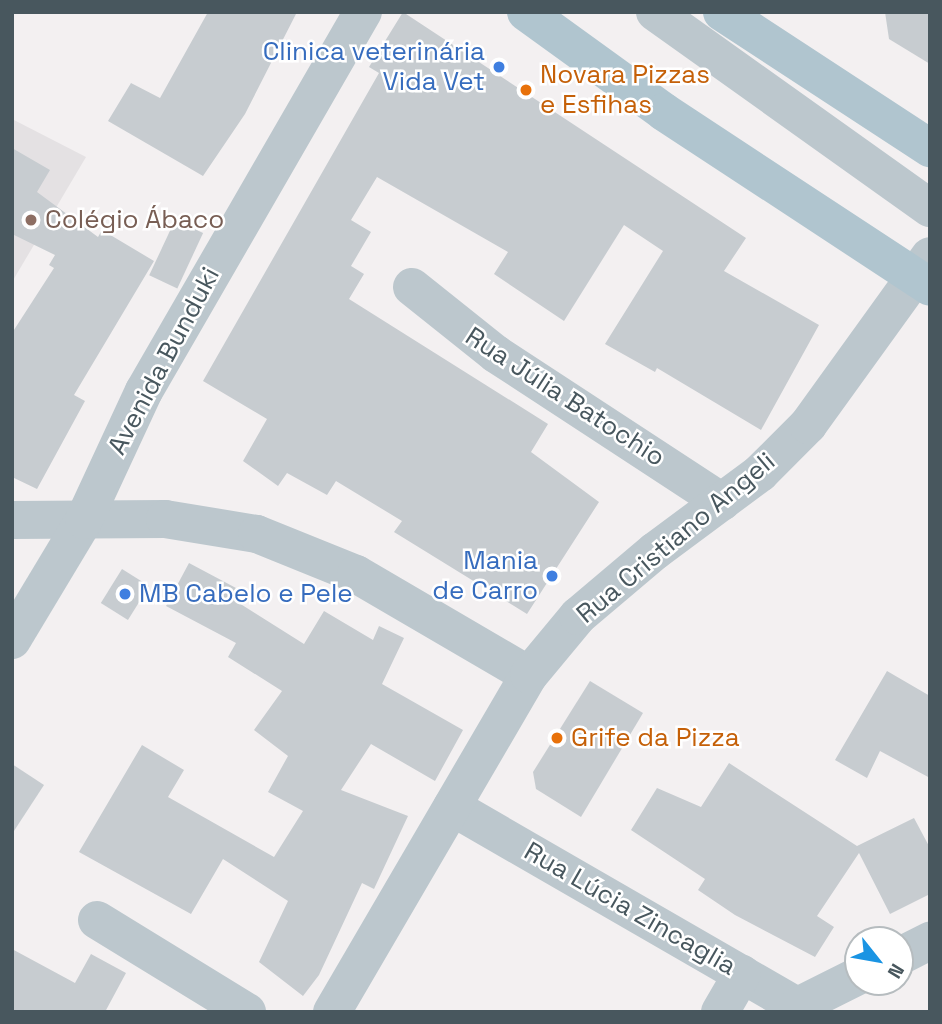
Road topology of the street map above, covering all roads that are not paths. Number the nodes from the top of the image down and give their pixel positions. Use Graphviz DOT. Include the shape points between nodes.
graph roads {
  1 [pos="363,12"];
  2 [pos="526,12"];
  3 [pos="655,12"];
  4 [pos="722,12"];
  5 [pos="930,148"];
  6 [pos="930,208"];
  7 [pos="925,273"];
  8 [pos="412,287"];
  9 [pos="722,502"];
  10 [pos="12,520"];
  11 [pos="84,520"];
  12 [pos="12,640"];
  13 [pos="529,675"];
  14 [pos="452,807"];
  15 [pos="97,920"];
  16 [pos="930,941"];
  17 [pos="914,949"];
  18 [pos="742,974"];
  19 [pos="844,984"];
  20 [pos="802,1009"];
  21 [pos="247,1012"];
  22 [pos="332,1012"];
  23 [pos="720,1012"];
  1 -- 11 [label="street, Avenida Bunduki" via="144,391"];
  2 -- 7 [label="main road" via="664,112"];
  3 -- 6 [label="street"];
  4 -- 5 [label="main road"];
  7 -- 9 [label="street, Rua Cristiano Angeli" via="808,425"];
  8 -- 9 [label="street, Rua Júlia Batochio" via="496,354"];
  9 -- 13 [label="street, Rua Cristiano Angeli" via="578,616"];
  10 -- 11 [label="street"];
  11 -- 12 [label="street, Avenida Bunduki"];
  11 -- 13 [label="street" via="207,523 309,552"];
  13 -- 14 [label="street, Rua Cristiano Angeli"];
  14 -- 18 [label="street, Rua Lúcia Zincaglia"];
  14 -- 22 [label="street, Rua Cristiano Angeli"];
  15 -- 21 [label="street"];
  16 -- 17 [label="street"];
  18 -- 20 [label="street, Rua Lúcia Zincaglia"];
  18 -- 23 [label="street"];
  19 -- 20 [label="street"];
}
